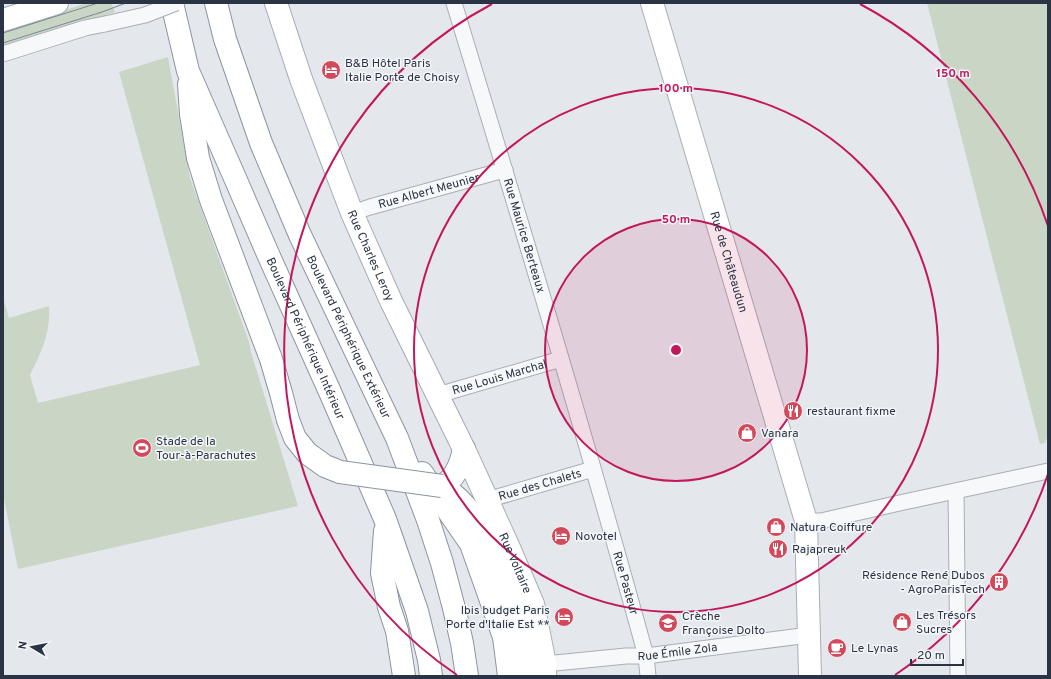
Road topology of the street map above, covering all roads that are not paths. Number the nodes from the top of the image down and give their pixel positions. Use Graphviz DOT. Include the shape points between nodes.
graph roads {
  1 [pos="57,3"];
  2 [pos="172,3"];
  3 [pos="176,3"];
  4 [pos="216,3"];
  5 [pos="276,3"];
  6 [pos="454,3"];
  7 [pos="652,3"];
  8 [pos="3,20"];
  9 [pos="3,54"];
  10 [pos="188,71"];
  11 [pos="505,170"];
  12 [pos="352,213"];
  13 [pos="561,359"];
  14 [pos="438,395"];
  15 [pos="397,438"];
  16 [pos="464,449"];
  17 [pos="593,469"];
  18 [pos="1048,471"];
  19 [pos="442,486"];
  20 [pos="956,491"];
  21 [pos="487,500"];
  22 [pos="386,519"];
  23 [pos="806,521"];
  24 [pos="809,636"];
  25 [pos="646,656"];
  26 [pos="540,672"];
  27 [pos="404,676"];
  28 [pos="431,676"];
  29 [pos="467,676"];
  30 [pos="509,676"];
  31 [pos="648,676"];
  32 [pos="810,676"];
  33 [pos="958,676"];
  1 -- 8 [label="main road"];
  2 -- 10 [label="main road, Boulevard Périphérique Intérieur"];
  3 -- 9 [label="street, bridge" via="145,15 85,28"];
  4 -- 15 [label="main road, Boulevard Périphérique Extérieur" via="225,39 264,150 300,235"];
  5 -- 12 [label="main road, Rue Charles Leroy" via="301,79"];
  6 -- 11 [label="street, Rue Maurice Berteaux"];
  7 -- 23 [label="main road, Rue de Châteaudun"];
  10 -- 19 [label="main road, bridge" via="198,158 211,200 271,359 295,438 307,453 325,466 340,472"];
  10 -- 22 [label="main road, Boulevard Périphérique Intérieur"];
  11 -- 12 [label="street, Rue Albert Meunier"];
  11 -- 13 [label="street, Rue Maurice Berteaux"];
  12 -- 14 [label="main road, Rue Charles Leroy"];
  13 -- 14 [label="street, Rue Louis Marchal"];
  13 -- 17 [label="street, Rue Maurice Berteaux"];
  14 -- 16 [label="main road, Rue Charles Leroy"];
  15 -- 29 [label="main road, Boulevard Périphérique Extérieur" via="442,563"];
  15 -- 30 [label="main road" via="472,544 504,637"];
  16 -- 19 [label="main road" via="458,468 448,483"];
  16 -- 21 [label="main road, Rue Charles Leroy"];
  17 -- 21 [label="street, Rue des Chalets"];
  17 -- 25 [label="street, Rue Pasteur"];
  18 -- 20 [label="street"];
  19 -- 26 [label="main road" via="472,513 482,527 518,618 528,659"];
  20 -- 23 [label="street" via="821,521"];
  20 -- 33 [label="street"];
  21 -- 26 [label="main road, Rue Voltaire" via="533,604"];
  22 -- 27 [label="main road" via="382,573 397,631"];
  22 -- 28 [label="main road, Boulevard Périphérique Intérieur" via="417,611"];
  23 -- 24 [label="main road, Rue de Châteaudun"];
  24 -- 25 [label="street, Rue Émile Zola"];
  24 -- 32 [label="main road, Rue de Châteaudun"];
  25 -- 26 [label="street, Rue Émile Zola" via="626,656"];
  25 -- 31 [label="street, Rue Pasteur"];
}
